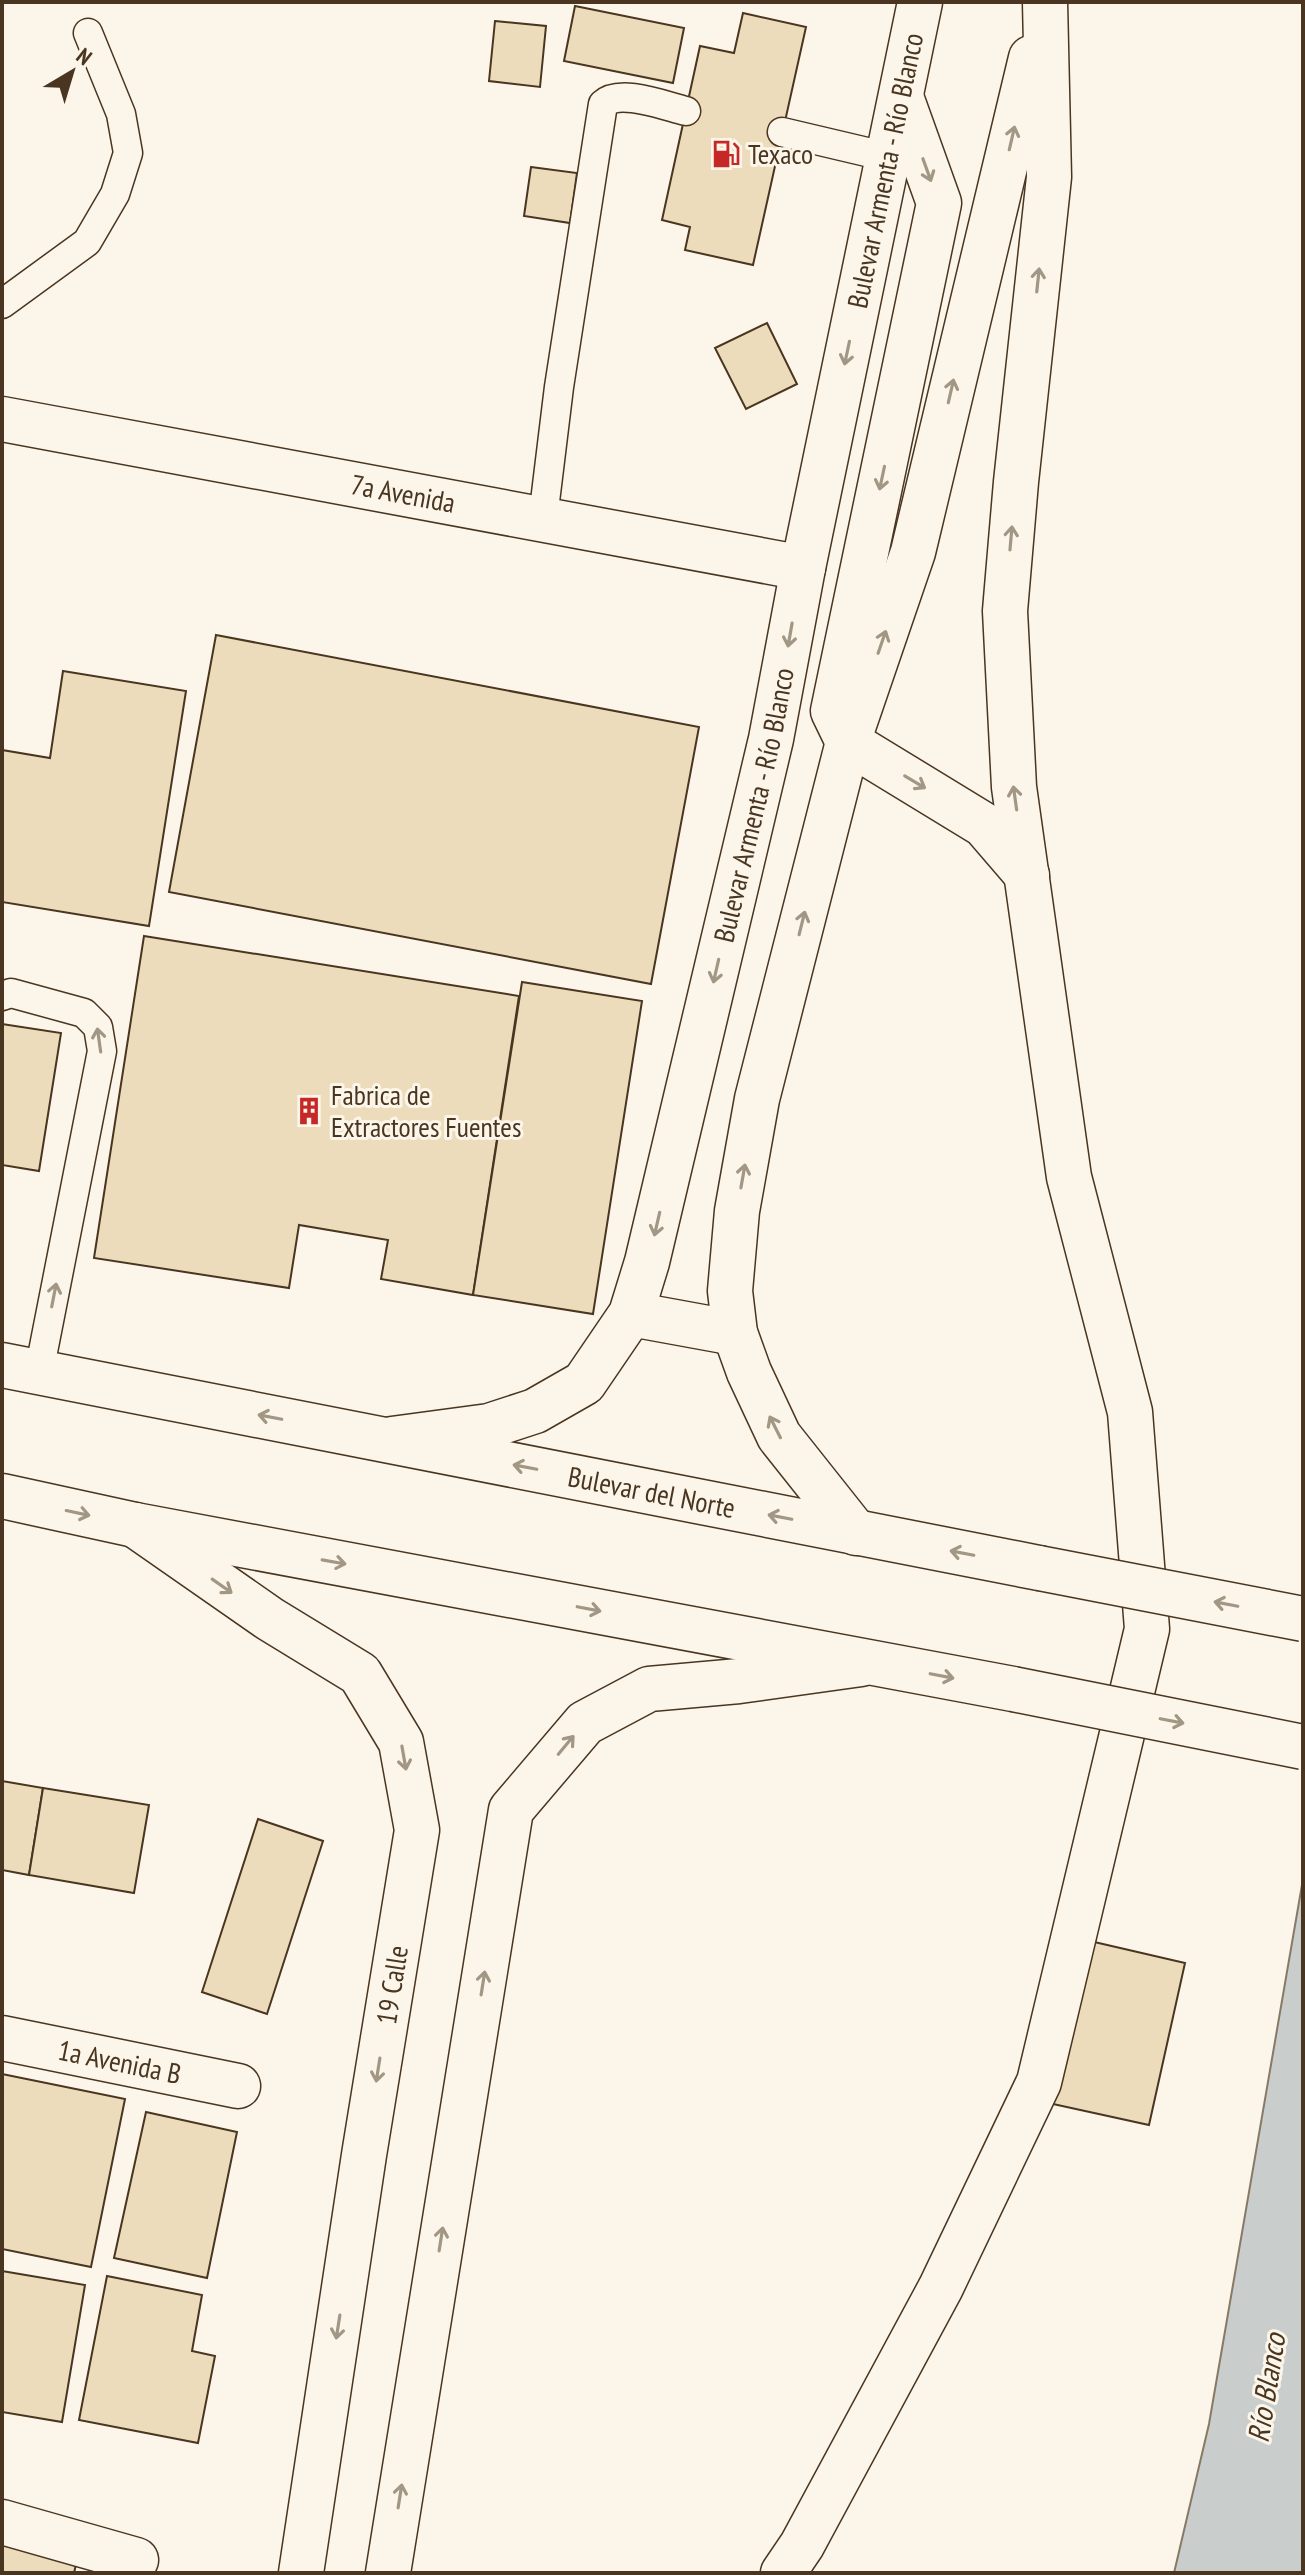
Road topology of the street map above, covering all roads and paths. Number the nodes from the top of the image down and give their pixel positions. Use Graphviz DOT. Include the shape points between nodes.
graph roads {
  1 [pos="920,2"];
  2 [pos="1044,2"];
  3 [pos="88,33"];
  4 [pos="901,97"];
  5 [pos="686,111"];
  6 [pos="782,132"];
  7 [pos="888,157"];
  8 [pos="2,304"];
  9 [pos="2,419"];
  10 [pos="543,518"];
  11 [pos="803,568"];
  12 [pos="848,742"];
  13 [pos="1027,875"];
  14 [pos="2,996"];
  15 [pos="631,1314"];
  16 [pos="735,1333"];
  17 [pos="21,1368"];
  18 [pos="383,1440"];
  19 [pos="2,1496"];
  20 [pos="135,1525"];
  21 [pos="856,1533"];
  22 [pos="1303,1619"];
  23 [pos="872,1662"];
  24 [pos="1303,1747"];
  25 [pos="2,2038"];
  26 [pos="238,2086"];
  27 [pos="2,2522"];
  28 [pos="136,2560"];
  29 [pos="301,2573"];
  30 [pos="388,2573"];
  31 [pos="783,2573"];
  1 -- 4 [label="main road, Bulevar Armenta - Río Blanco"];
  12 -- 2 [label="main road, one-way" via="913,552"];
  13 -- 2 [label="main road, one-way" via="1014,787 1005,611 1049,177"];
  3 -- 8 [label="lane" via="121,114 128,153 115,194 87,242"];
  4 -- 7 [label="main road, Bulevar Armenta - Río Blanco"];
  4 -- 12 [label="main road, one-way" via="939,203 833,711"];
  5 -- 10 [label="lane" via="624,96 603,104"];
  6 -- 7 [label="lane"];
  7 -- 11 [label="main road, Bulevar Armenta - Río Blanco, one-way"];
  9 -- 10 [label="main road, 7a Avenida"];
  10 -- 11 [label="main road, 7a Avenida"];
  11 -- 15 [label="main road, Bulevar Armenta - Río Blanco, one-way" via="771,739"];
  12 -- 13 [label="main road, one-way" via="984,825"];
  16 -- 12 [label="main road, one-way" via="730,1291 737,1211 757,1099"];
  13 -- 31 [label="main road" via="1069,1177 1130,1412 1147,1629 1039,2082 941,2287"];
  17 -- 14 [label="lane, one-way" via="102,1051 98,1027 84,1013 11,993"];
  15 -- 16 [label="main road"];
  15 -- 18 [label="main road, Bulevar Armenta - Río Blanco" via="584,1383 535,1411 489,1426"];
  21 -- 16 [label="main road, one-way" via="779,1436"];
  18 -- 17 [label="main road, Bulevar del Norte, one-way"];
  21 -- 18 [label="main road, Bulevar del Norte, one-way"];
  19 -- 20 [label="main road, one-way"];
  20 -- 23 [label="main road, one-way"];
  20 -- 29 [label="main road, 19 Calle, one-way" via="360,1674 401,1742 417,1830"];
  22 -- 21 [label="main road, Bulevar del Norte, one-way, bridge"];
  23 -- 24 [label="main road, one-way, bridge"];
  30 -- 23 [label="main road, one-way" via="511,1810 585,1723 649,1689"];
  25 -- 26 [label="main road, 1a Avenida B"];
  27 -- 28 [label="main road"];
}
